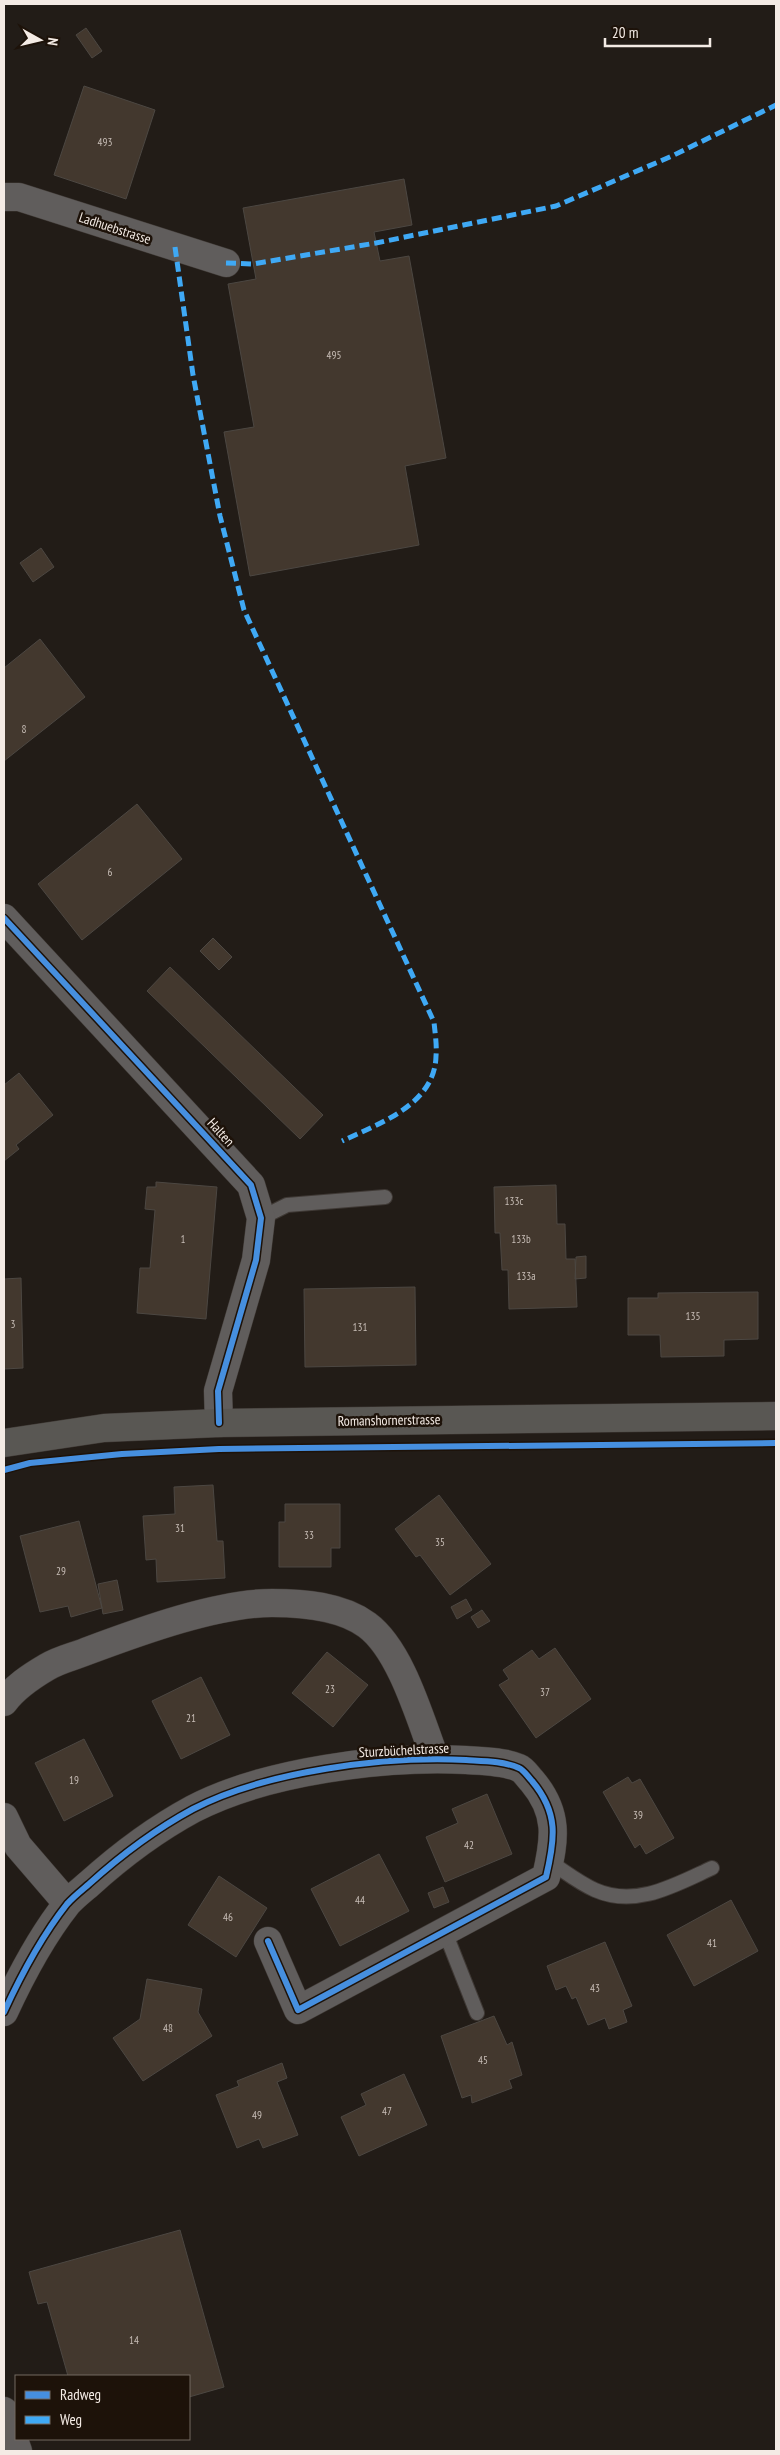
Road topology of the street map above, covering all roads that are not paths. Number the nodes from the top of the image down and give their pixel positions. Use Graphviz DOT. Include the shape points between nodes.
graph roads {
  1 [pos="4,196"];
  2 [pos="226,263"];
  3 [pos="4,918"];
  4 [pos="385,1197"];
  5 [pos="261,1218"];
  6 [pos="776,1416"];
  7 [pos="219,1423"];
  8 [pos="4,1443"];
  9 [pos="4,1702"];
  10 [pos="435,1758"];
  11 [pos="4,1817"];
  12 [pos="550,1862"];
  13 [pos="712,1868"];
  14 [pos="67,1903"];
  15 [pos="445,1932"];
  16 [pos="268,1941"];
  17 [pos="4,2012"];
  18 [pos="478,2013"];
  19 [pos="4,2411"];
  20 [pos="18,2451"];
  1 -- 2 [label="street, Ladhuebstrasse" via="18,197"];
  3 -- 5 [label="street, Halten" via="251,1185"];
  4 -- 5 [label="lane" via="286,1205"];
  5 -- 7 [label="street, Halten" via="256,1260 218,1391"];
  6 -- 7 [label="main road, Romanshornerstrasse"];
  7 -- 8 [label="main road, Romanshornerstrasse" via="104,1428"];
  9 -- 10 [label="street, Sturzbüchelstrasse" via="14,1689 49,1666 122,1638 218,1610 271,1603 325,1606 367,1625 387,1648 402,1673"];
  10 -- 12 [label="street, Sturzbüchelstrasse" via="483,1761 520,1768 539,1790 553,1817"];
  10 -- 14 [label="street, Sturzbüchelstrasse" via="326,1768 243,1788 193,1809 145,1840 111,1864"];
  11 -- 14 [label="street" via="18,1846"];
  12 -- 13 [label="lane" via="594,1890 615,1897 637,1897 664,1890"];
  12 -- 15 [label="street, Sturzbüchelstrasse" via="546,1877"];
  14 -- 17 [label="street, Sturzbüchelstrasse" via="23,1970"];
  15 -- 16 [label="street, Sturzbüchelstrasse" via="298,2010"];
  15 -- 18 [label="lane"];
  19 -- 20 [label="street"];
}
